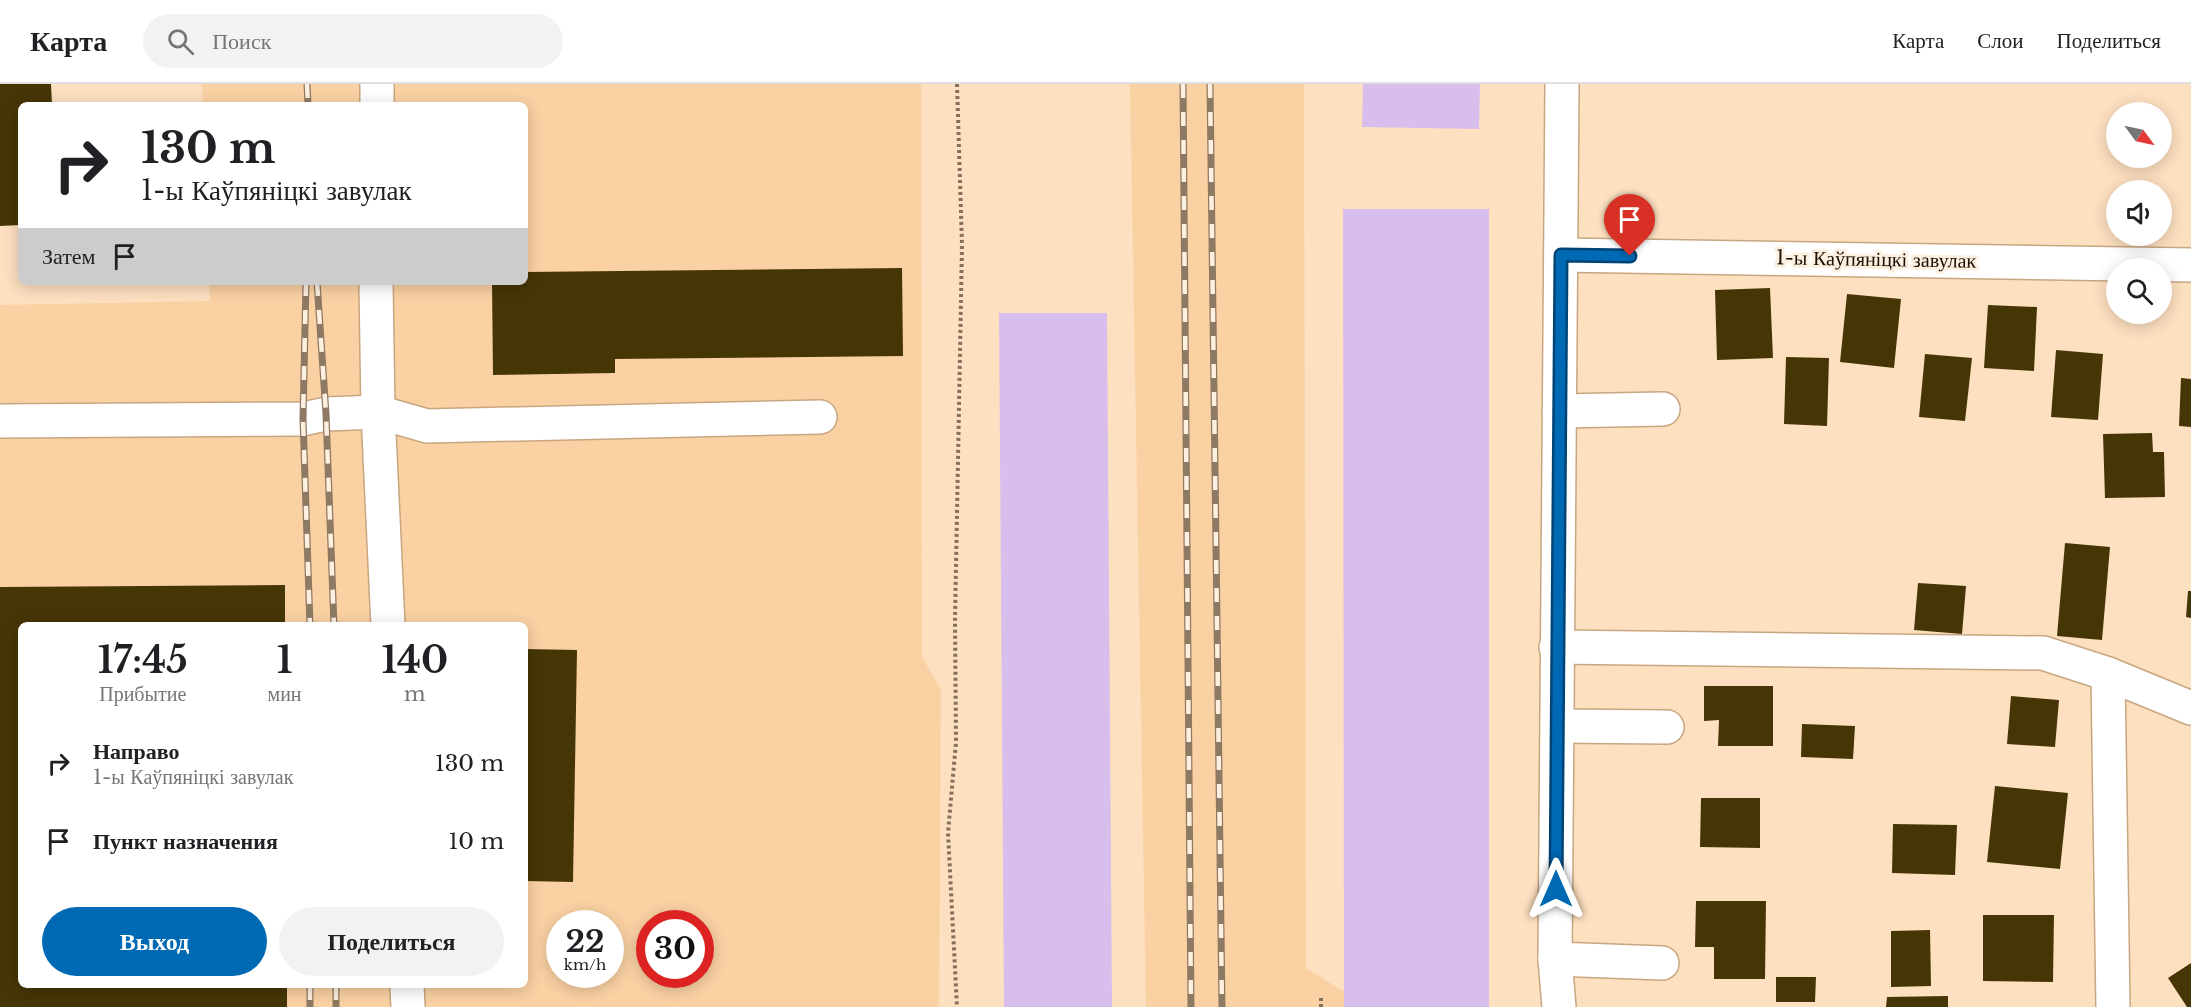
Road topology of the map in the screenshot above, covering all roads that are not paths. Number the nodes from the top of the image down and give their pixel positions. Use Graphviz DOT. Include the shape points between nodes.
graph roads {
  1 [pos="377,84"];
  2 [pos="1562,84"];
  3 [pos="377,102"];
  4 [pos="1561,255"];
  5 [pos="2191,265"];
  6 [pos="376,285"];
  7 [pos="1663,410"];
  8 [pos="1559,411"];
  9 [pos="378,412"];
  10 [pos="820,417"];
  11 [pos="0,421"];
  12 [pos="388,622"];
  13 [pos="1556,646"];
  14 [pos="2108,674"];
  15 [pos="2191,708"];
  16 [pos="1557,726"];
  17 [pos="1667,727"];
  18 [pos="1555,959"];
  19 [pos="1662,963"];
  20 [pos="407,988"];
  21 [pos="408,1007"];
  22 [pos="1559,1007"];
  23 [pos="2113,1007"];
  1 -- 3 [label="street"];
  2 -- 4 [label="street"];
  4 -- 5 [label="street, 1-ы Каўпяніцкі завулак"];
  4 -- 8 [label="street"];
  6 -- 9 [label="street"];
  7 -- 8 [label="street"];
  8 -- 13 [label="street"];
  9 -- 10 [label="street" via="427,426"];
  9 -- 11 [label="street" via="303,418"];
  9 -- 12 [label="street"];
  13 -- 14 [label="street" via="2043,653"];
  13 -- 16 [label="street"];
  14 -- 15 [label="street"];
  14 -- 23 [label="street"];
  16 -- 17 [label="street"];
  16 -- 18 [label="street"];
  18 -- 19 [label="street"];
  18 -- 22 [label="street"];
  20 -- 21 [label="street"];
}
